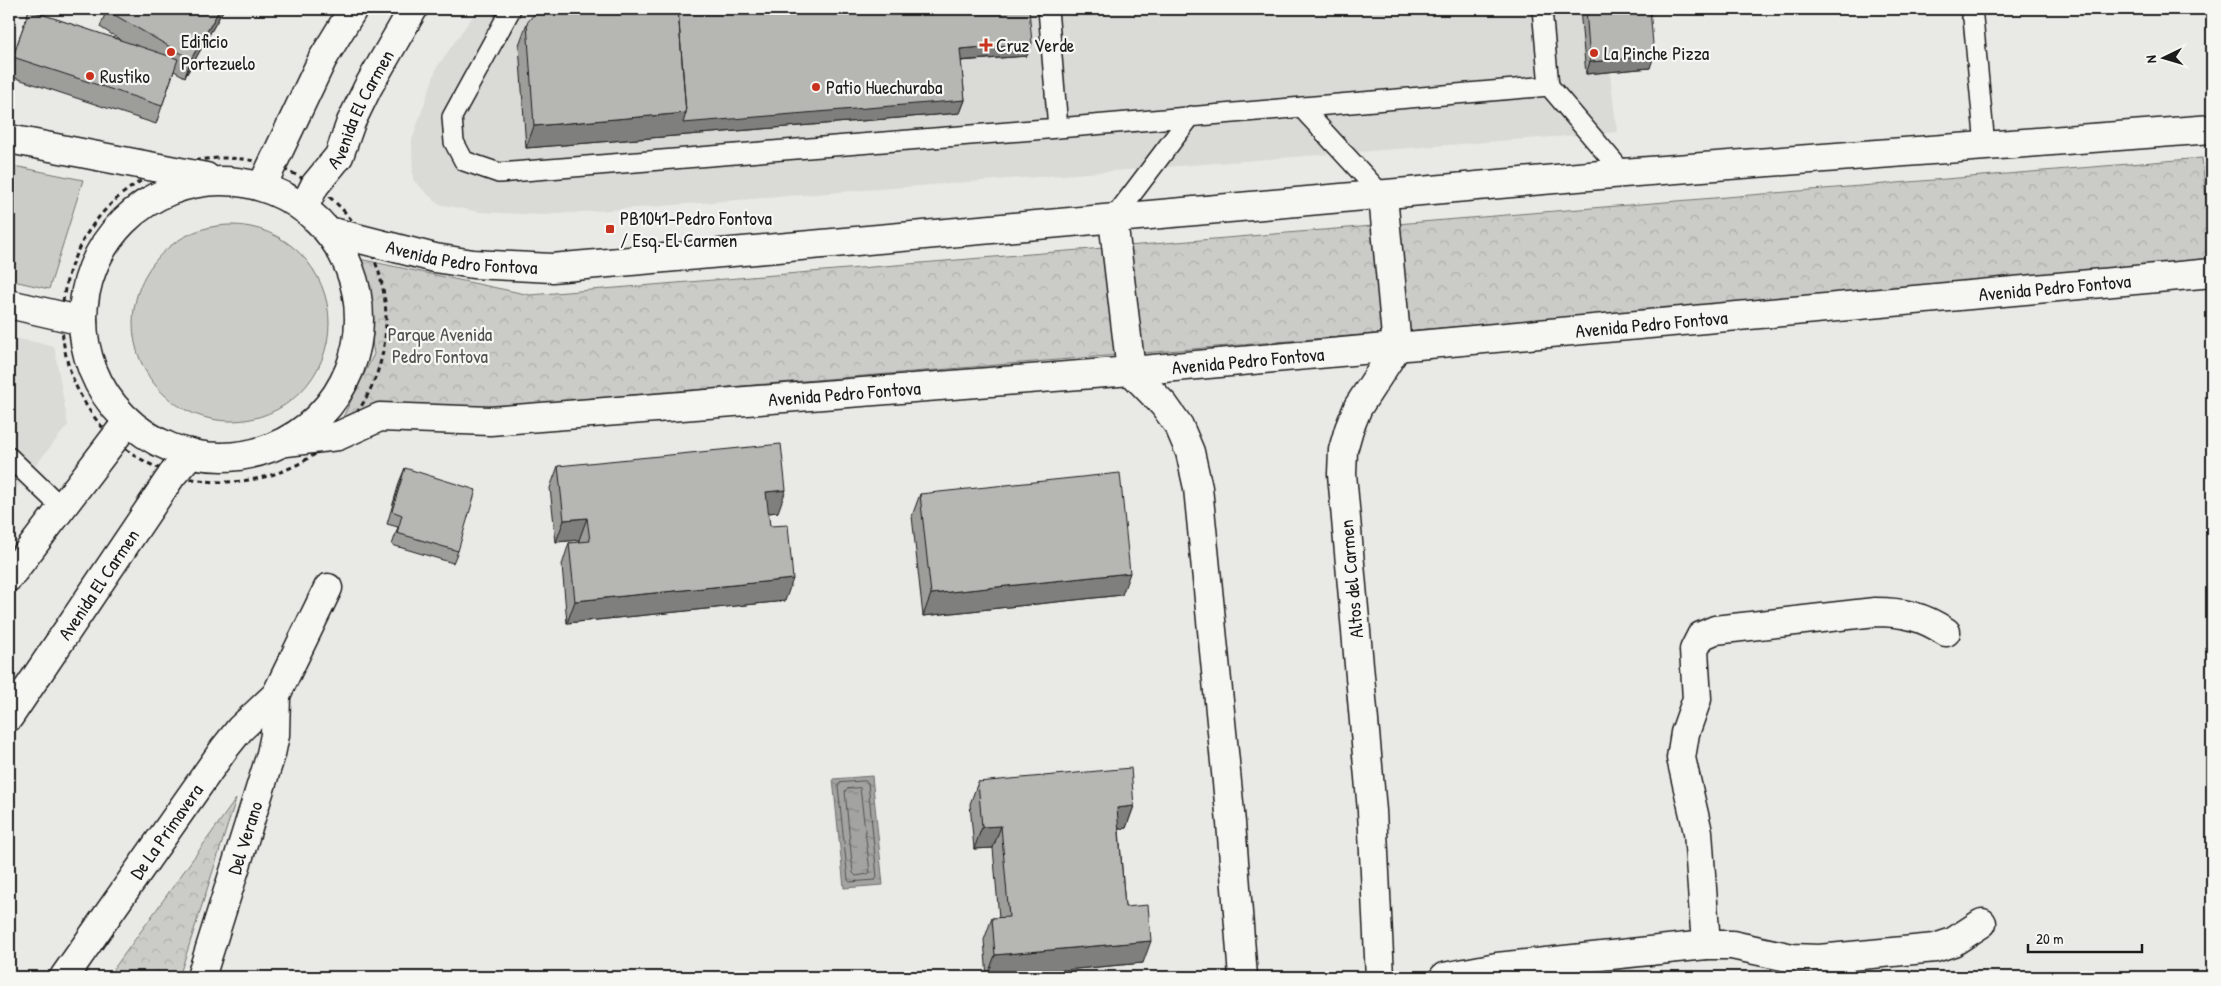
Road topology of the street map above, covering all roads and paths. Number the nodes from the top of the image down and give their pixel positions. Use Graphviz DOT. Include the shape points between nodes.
graph roads {
  1 [pos="353,9"];
  2 [pos="413,9"];
  3 [pos="511,9"];
  4 [pos="1048,9"];
  5 [pos="1542,9"];
  6 [pos="1969,9"];
  7 [pos="1549,86"];
  8 [pos="1301,107"];
  9 [pos="1191,116"];
  10 [pos="1058,128"];
  11 [pos="2212,129"];
  12 [pos="9,139"];
  13 [pos="1985,146"];
  14 [pos="164,169"];
  15 [pos="1623,173"];
  16 [pos="266,175"];
  17 [pos="220,180"];
  18 [pos="309,196"];
  19 [pos="1383,196"];
  20 [pos="1113,219"];
  21 [pos="329,231"];
  22 [pos="366,242"];
  23 [pos="2212,273"];
  24 [pos="9,304"];
  25 [pos="72,319"];
  26 [pos="1397,347"];
  27 [pos="1131,371"];
  28 [pos="120,430"];
  29 [pos="338,436"];
  30 [pos="286,442"];
  31 [pos="191,453"];
  32 [pos="9,458"];
  33 [pos="172,475"];
  34 [pos="61,507"];
  35 [pos="9,578"];
  36 [pos="328,588"];
  37 [pos="1946,632"];
  38 [pos="276,695"];
  39 [pos="9,717"];
  40 [pos="224,749"];
  41 [pos="266,774"];
  42 [pos="1982,923"];
  43 [pos="1706,946"];
  44 [pos="64,977"];
  45 [pos="201,977"];
  46 [pos="1243,977"];
  47 [pos="1380,977"];
  48 [pos="1444,977"];
  1 -- 16 [label="street" via="322,60"];
  2 -- 18 [label="street, Avenida El Carmen" via="368,87 339,156"];
  3 -- 10 [label="lane" via="452,117 454,142 464,162 499,173"];
  4 -- 10 [label="lane"];
  5 -- 7 [label="lane"];
  6 -- 13 [label="lane" via="1973,18"];
  7 -- 8 [label="lane"];
  7 -- 15 [label="lane"];
  8 -- 9 [label="lane"];
  8 -- 19 [label="lane"];
  9 -- 10 [label="lane"];
  9 -- 20 [label="lane"];
  11 -- 13 [label="street, Avenida Pedro Fontova"];
  12 -- 14 [label="street"];
  13 -- 15 [label="street, Avenida Pedro Fontova"];
  14 -- 16 [label="path" via="173,164 213,157 253,159"];
  14 -- 17 [label="street"];
  14 -- 25 [label="path" via="137,182 105,208 82,241 66,279"];
  15 -- 19 [label="street, Avenida Pedro Fontova"];
  16 -- 17 [label="street"];
  16 -- 18 [label="street"];
  16 -- 18 [label="path" via="292,172"];
  17 -- 25 [label="street" via="184,185 151,199 122,222 100,251"];
  18 -- 21 [label="street"];
  18 -- 22 [label="path" via="343,209"];
  19 -- 20 [label="street, Avenida Pedro Fontova"];
  19 -- 26 [label="street"];
  20 -- 22 [label="street, Avenida Pedro Fontova" via="552,268 473,264"];
  20 -- 27 [label="street"];
  21 -- 22 [label="street, Avenida Pedro Fontova"];
  21 -- 30 [label="street" via="352,274 360,322 356,342 350,370 325,412"];
  22 -- 29 [label="path" via="380,275 387,313 384,351 373,387 354,419"];
  23 -- 26 [label="street, Avenida Pedro Fontova"];
  24 -- 25 [label="street"];
  25 -- 28 [label="street"];
  25 -- 28 [label="path" via="66,360 81,397 104,431"];
  26 -- 27 [label="street, Avenida Pedro Fontova"];
  26 -- 47 [label="street, Altos del Carmen" via="1358,407 1348,429 1342,474 1372,811"];
  27 -- 29 [label="street, Avenida Pedro Fontova" via="490,421 380,417"];
  27 -- 46 [label="street" via="1164,405 1179,426 1190,452 1198,488"];
  28 -- 31 [label="street"];
  28 -- 33 [label="path" via="135,457"];
  28 -- 34 [label="street"];
  29 -- 30 [label="street, Avenida Pedro Fontova"];
  29 -- 33 [label="path" via="325,449 290,470 251,482 211,483"];
  30 -- 31 [label="street" via="247,456"];
  31 -- 33 [label="street, Avenida El Carmen"];
  32 -- 34 [label="lane"];
  33 -- 39 [label="street, Avenida El Carmen"];
  34 -- 35 [label="street"];
  36 -- 38 [label="street"];
  37 -- 43 [label="street" via="1918,616 1889,612 1715,630 1701,636 1694,650 1697,699 1685,733 1681,758 1698,832"];
  38 -- 40 [label="street, De La Primavera"];
  38 -- 41 [label="street, Del Verano" via="275,735"];
  40 -- 41 [label="street" via="244,745 254,749 265,764"];
  40 -- 44 [label="street, De La Primavera"];
  41 -- 45 [label="street, Del Verano"];
  42 -- 43 [label="street" via="1968,934 1935,948 1819,959 1792,958 1732,945"];
  43 -- 48 [label="street" via="1497,968"];
}
